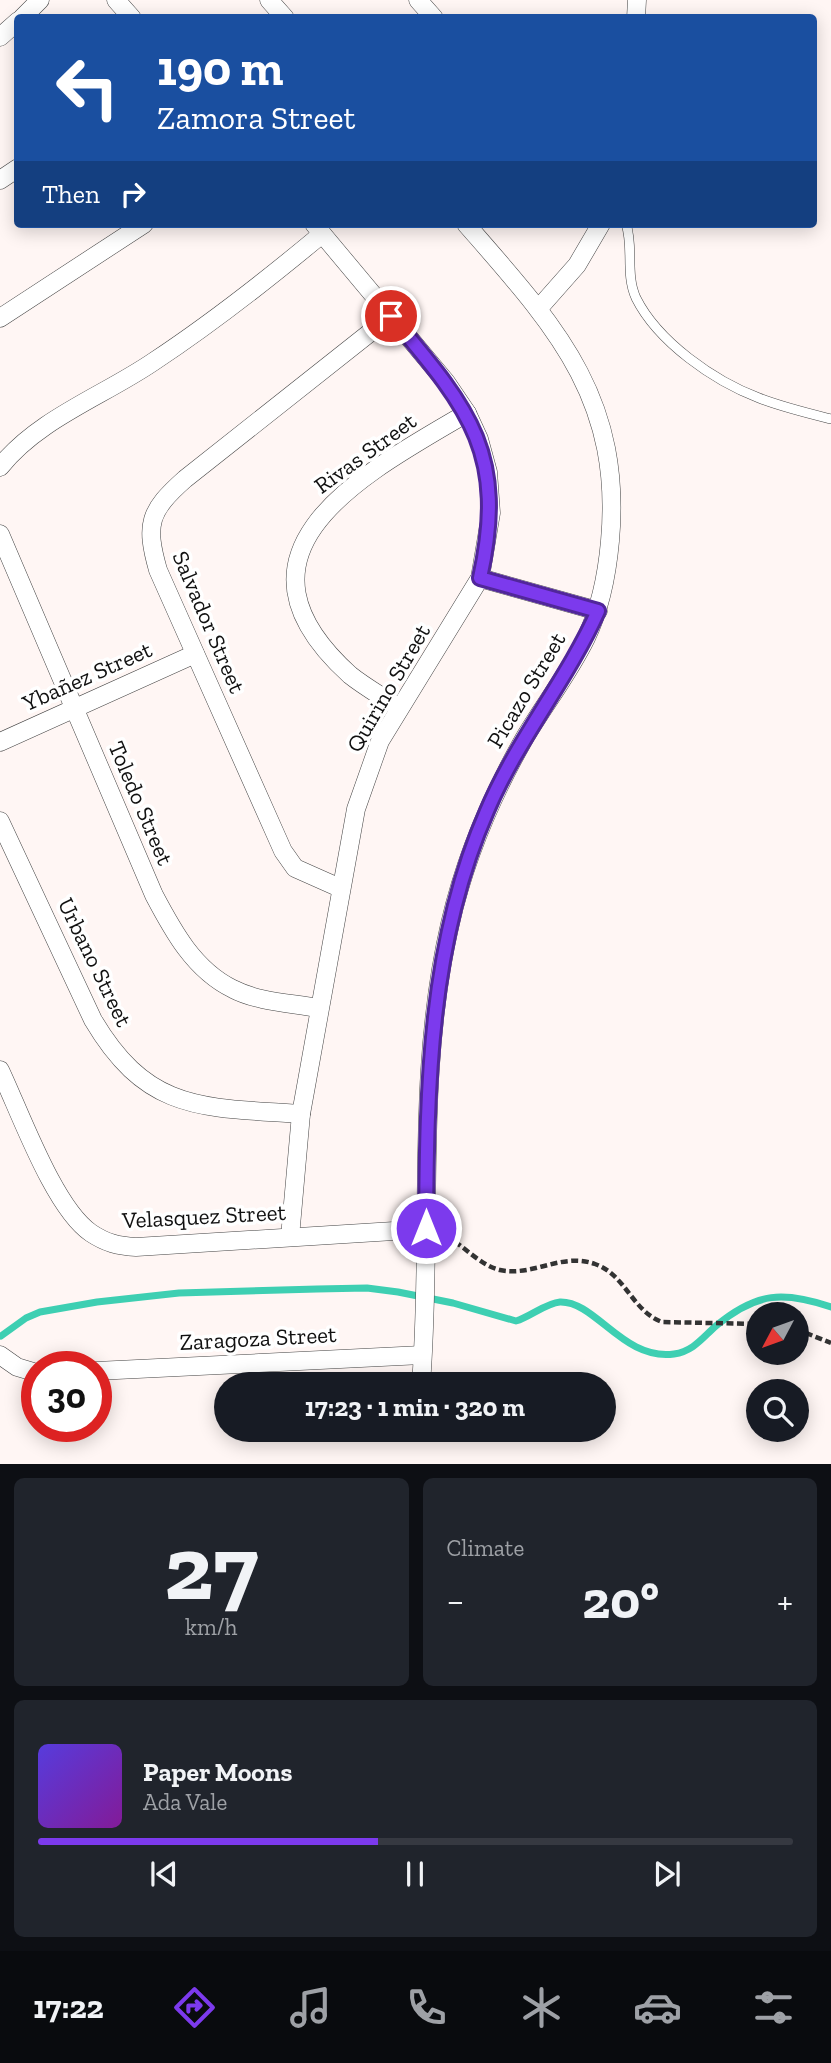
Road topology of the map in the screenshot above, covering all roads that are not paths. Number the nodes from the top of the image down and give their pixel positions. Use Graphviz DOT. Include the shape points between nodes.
graph roads {
  1 [pos="40,0"];
  2 [pos="116,0"];
  3 [pos="270,0"];
  4 [pos="418,0"];
  5 [pos="26,14"];
  6 [pos="128,14"];
  7 [pos="282,14"];
  8 [pos="430,14"];
  9 [pos="14,25"];
  10 [pos="0,37"];
  11 [pos="138,228"];
  12 [pos="469,228"];
  13 [pos="599,228"];
  14 [pos="626,228"];
  15 [pos="318,229"];
  16 [pos="539,308"];
  17 [pos="391,316"];
  18 [pos="0,318"];
  19 [pos="467,413"];
  20 [pos="831,419"];
  21 [pos="0,467"];
  22 [pos="0,534"];
  23 [pos="480,578"];
  24 [pos="598,611"];
  25 [pos="195,654"];
  26 [pos="74,708"];
  27 [pos="399,708"];
  28 [pos="0,742"];
  29 [pos="0,821"];
  30 [pos="340,888"];
  31 [pos="318,1008"];
  32 [pos="0,1070"];
  33 [pos="301,1114"];
  34 [pos="426,1228"];
  35 [pos="290,1237"];
  36 [pos="422,1354"];
  37 [pos="0,1355"];
  38 [pos="21,1368"];
  39 [pos="112,1370"];
  40 [pos="421,1372"];
  1 -- 5 [label="street"];
  2 -- 6 [label="street"];
  3 -- 7 [label="street"];
  4 -- 8 [label="street"];
  9 -- 10 [label="street"];
  11 -- 18 [label="street"];
  12 -- 16 [label="street, Picazo Street"];
  13 -- 16 [label="street" via="577,265"];
  14 -- 20 [label="lane" via="629,274 636,297 668,338 712,373 758,398"];
  15 -- 17 [label="street, Quirino Street"];
  15 -- 21 [label="street" via="270,276 152,363 21,444"];
  16 -- 24 [label="street, Picazo Street" via="580,369 609,459 613,510"];
  17 -- 19 [label="street, Quirino Street"];
  17 -- 25 [label="street, Salvador Street" via="185,479 151,518 149,540 158,570"];
  19 -- 23 [label="street, Quirino Street" via="488,472 491,513"];
  19 -- 27 [label="street, Rivas Street" via="373,471 331,506 306,534 294,573 302,613 323,648 352,676"];
  22 -- 26 [label="street, Toledo Street"];
  23 -- 24 [label="street"];
  23 -- 27 [label="street, Quirino Street"];
  24 -- 34 [label="street, Picazo Street" via="585,641 506,772 466,866 450,923 432,1028"];
  25 -- 26 [label="street, Ybañez Street"];
  25 -- 30 [label="street, Salvador Street" via="283,851 295,868"];
  26 -- 28 [label="street, Ybañez Street"];
  26 -- 31 [label="street, Toledo Street" via="154,895 199,964 233,989"];
  27 -- 30 [label="street, Quirino Street" via="365,778"];
  29 -- 33 [label="street, Urbano Street" via="98,1029 154,1100"];
  30 -- 31 [label="street, Quirino Street"];
  31 -- 33 [label="street, Quirino Street"];
  32 -- 35 [label="street, Velasquez Street" via="53,1184 82,1224 100,1238 113,1245 136,1247"];
  33 -- 35 [label="street, Quirino Street"];
  34 -- 35 [label="street, Velasquez Street"];
  34 -- 36 [label="street, Picazo Street"];
  36 -- 39 [label="street, Zaragoza Street"];
  36 -- 40 [label="street, Picazo Street"];
  37 -- 38 [label="street"];
}
